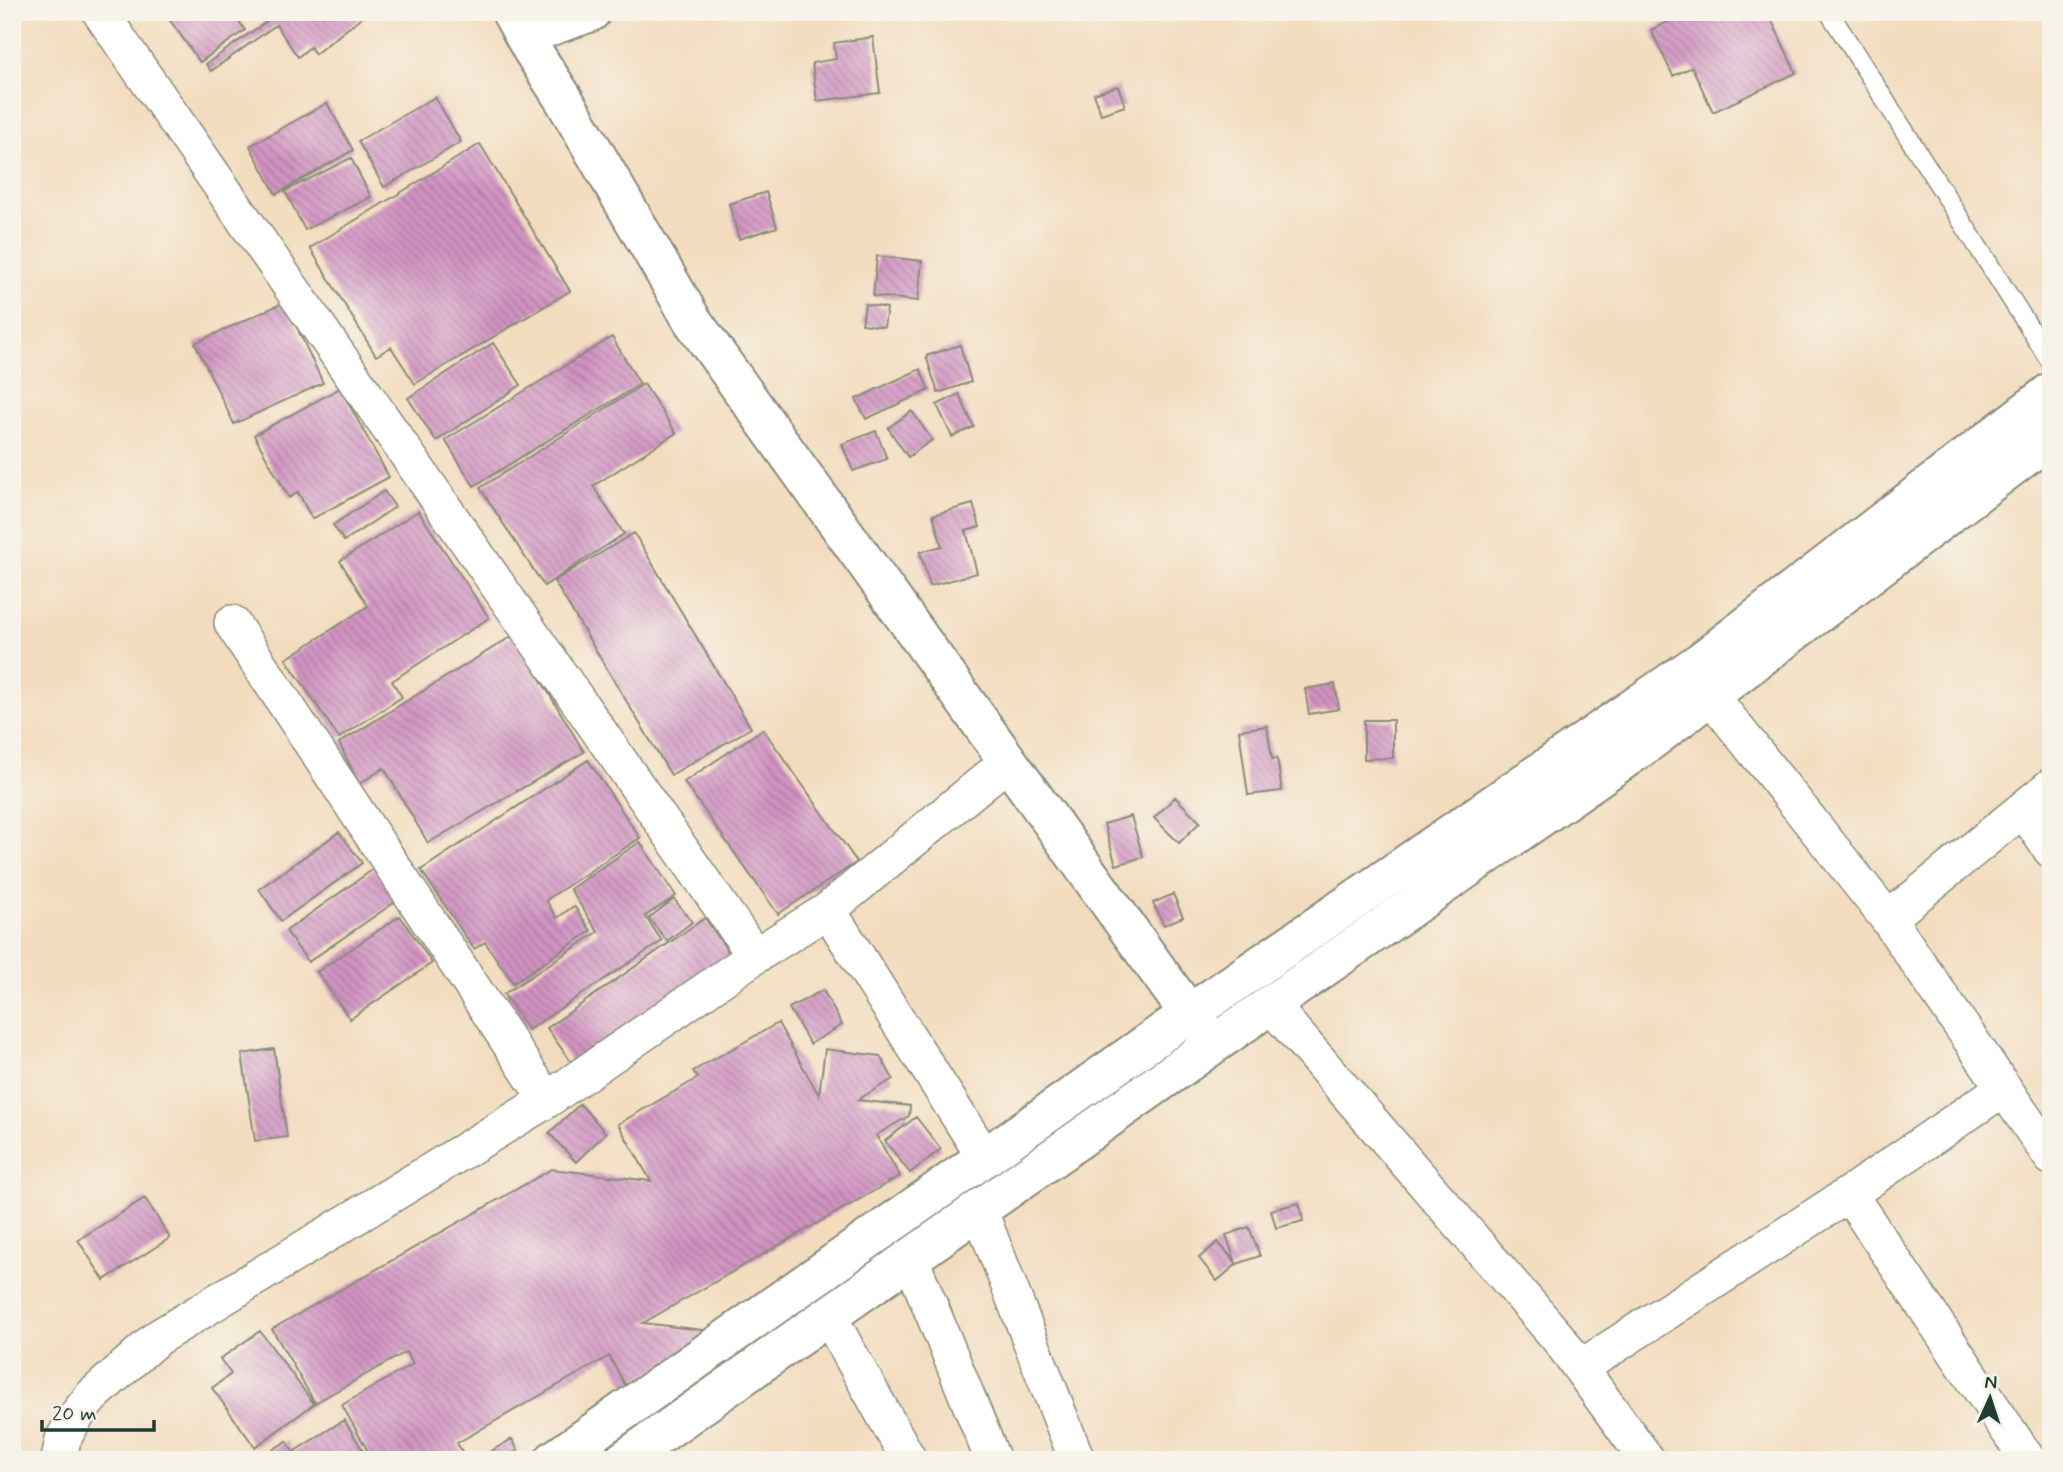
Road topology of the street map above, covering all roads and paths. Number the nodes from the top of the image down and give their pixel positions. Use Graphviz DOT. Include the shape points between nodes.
graph roads {
  1 [pos="100,12"];
  2 [pos="591,12"];
  3 [pos="1829,12"];
  4 [pos="518,24"];
  5 [pos="2051,362"];
  6 [pos="2051,392"];
  7 [pos="2051,437"];
  8 [pos="232,623"];
  9 [pos="1701,681"];
  10 [pos="1009,761"];
  11 [pos="2051,786"];
  12 [pos="2023,808"];
  13 [pos="2051,850"];
  14 [pos="828,910"];
  15 [pos="1888,919"];
  16 [pos="755,956"];
  17 [pos="1270,1005"];
  18 [pos="1189,1014"];
  19 [pos="1214,1044"];
  20 [pos="2004,1088"];
  21 [pos="547,1100"];
  22 [pos="2051,1157"];
  23 [pos="985,1158"];
  24 [pos="1849,1194"];
  25 [pos="979,1209"];
  26 [pos="910,1257"];
  27 [pos="828,1315"];
  28 [pos="1580,1368"];
  29 [pos="59,1460"];
  30 [pos="554,1460"];
  31 [pos="624,1460"];
  32 [pos="909,1460"];
  33 [pos="993,1460"];
  34 [pos="1077,1460"];
  35 [pos="1647,1460"];
  36 [pos="2028,1460"];
  1 -- 16 [label="street"];
  2 -- 4 [label="street"];
  3 -- 5 [label="lane"];
  4 -- 10 [label="street" via="692,320"];
  6 -- 9 [label="street"];
  7 -- 9 [label="street"];
  8 -- 21 [label="street"];
  9 -- 15 [label="street"];
  9 -- 17 [label="street" via="1645,746"];
  9 -- 18 [label="street"];
  10 -- 14 [label="street"];
  10 -- 18 [label="street"];
  11 -- 12 [label="street"];
  12 -- 13 [label="street"];
  12 -- 15 [label="street"];
  14 -- 16 [label="street"];
  14 -- 23 [label="street"];
  15 -- 20 [label="street"];
  16 -- 21 [label="street"];
  17 -- 19 [label="street"];
  17 -- 28 [label="street"];
  18 -- 19 [label="street"];
  18 -- 23 [label="street"];
  19 -- 25 [label="street"];
  20 -- 22 [label="street"];
  20 -- 24 [label="street"];
  21 -- 29 [label="street" via="157,1338 92,1396 63,1439"];
  23 -- 30 [label="street"];
  24 -- 28 [label="street"];
  24 -- 36 [label="street"];
  25 -- 26 [label="street"];
  25 -- 34 [label="street"];
  26 -- 27 [label="street"];
  26 -- 33 [label="street"];
  27 -- 31 [label="street"];
  27 -- 32 [label="street"];
  28 -- 35 [label="street"];
}
